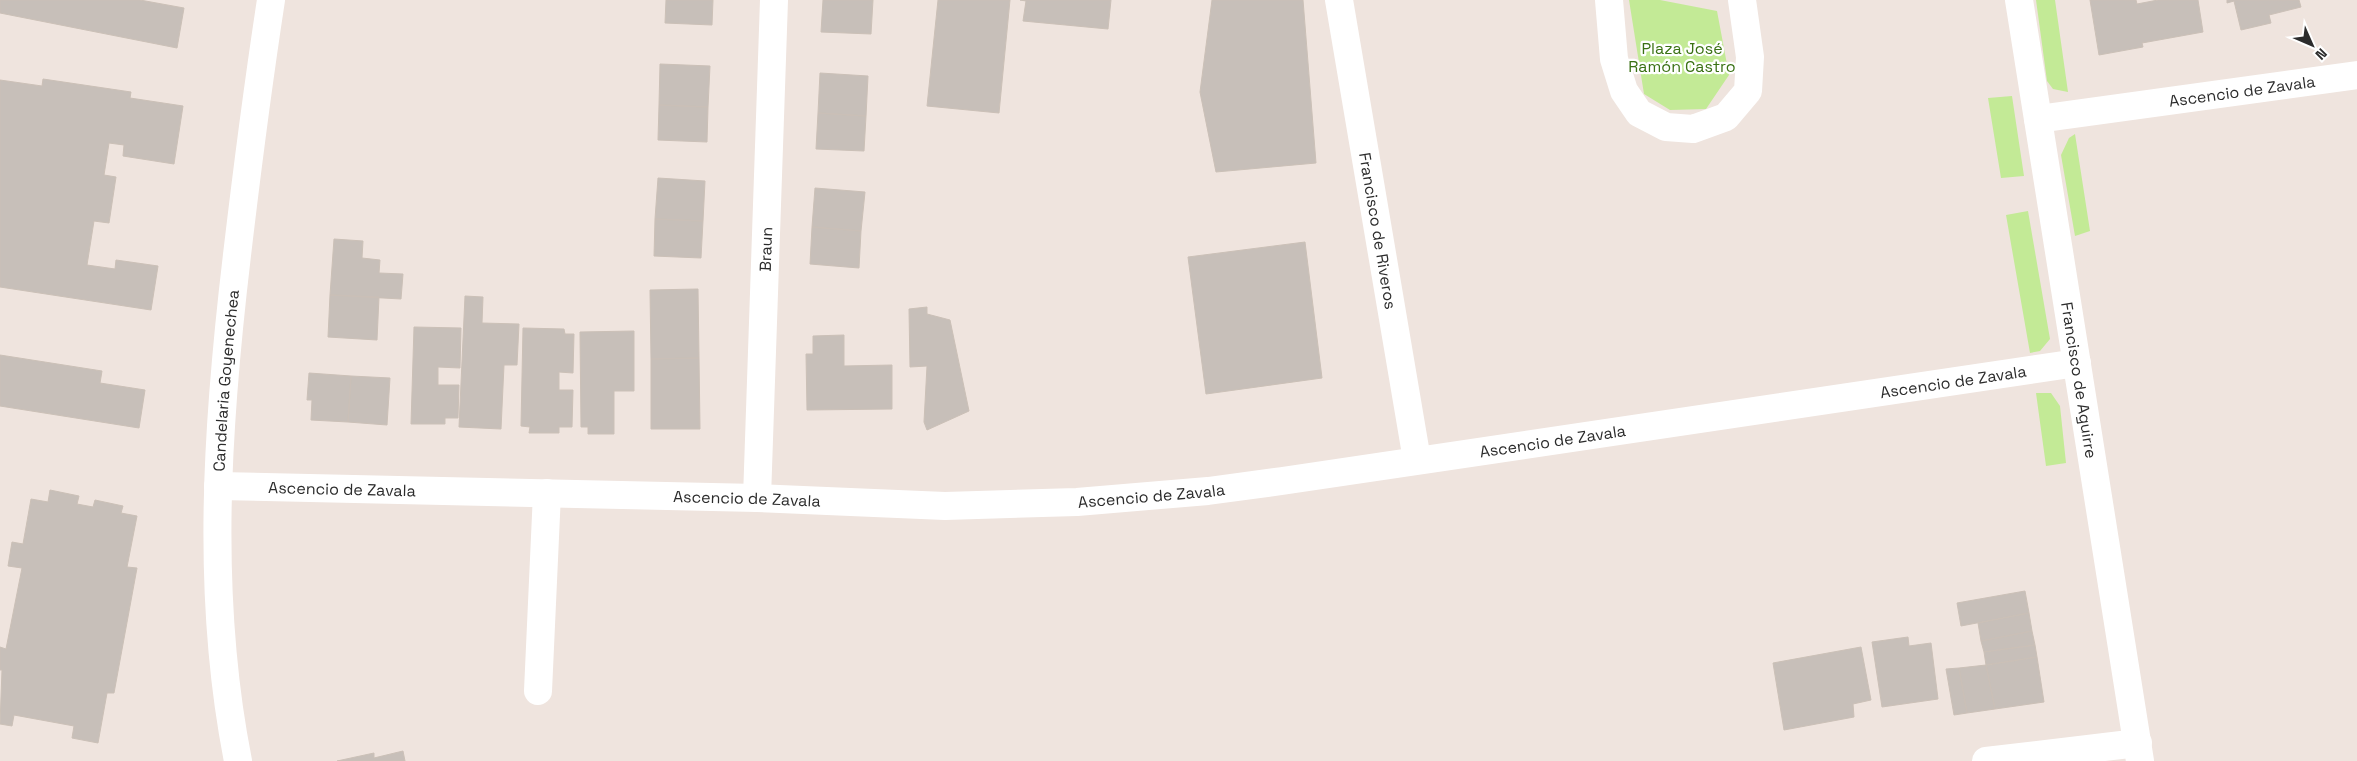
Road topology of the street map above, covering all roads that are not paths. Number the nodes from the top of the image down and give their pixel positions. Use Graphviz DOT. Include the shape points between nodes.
graph roads {
  1 [pos="271,0"];
  2 [pos="774,0"];
  3 [pos="1339,0"];
  4 [pos="1609,0"];
  5 [pos="1742,0"];
  6 [pos="2019,0"];
  7 [pos="2357,75"];
  8 [pos="2038,119"];
  9 [pos="2076,363"];
  10 [pos="1416,460"];
  11 [pos="218,486"];
  12 [pos="547,493"];
  13 [pos="757,498"];
  14 [pos="538,691"];
  15 [pos="2139,752"];
  16 [pos="238,761"];
  17 [pos="1986,761"];
  1 -- 11 [label="street, Candelaria Goyenechea" via="223,368"];
  2 -- 13 [label="street, Braun"];
  3 -- 10 [label="street, Francisco de Riveros"];
  4 -- 5 [label="street" via="1614,59 1624,91 1639,113 1666,127 1693,129 1726,117 1748,91 1750,57"];
  6 -- 8 [label="street, Francisco de Aguirre"];
  7 -- 8 [label="street, Ascencio de Zavala"];
  8 -- 9 [label="street, Francisco de Aguirre"];
  9 -- 10 [label="street, Ascencio de Zavala"];
  9 -- 15 [label="street, Francisco de Aguirre"];
  10 -- 13 [label="street, Ascencio de Zavala" via="1208,491 1077,502 945,506"];
  11 -- 12 [label="street, Ascencio de Zavala"];
  11 -- 16 [label="street, Candelaria Goyenechea" via="218,607 228,708"];
  12 -- 13 [label="street, Ascencio de Zavala"];
  12 -- 14 [label="street"];
  15 -- 17 [label="street"];
}
